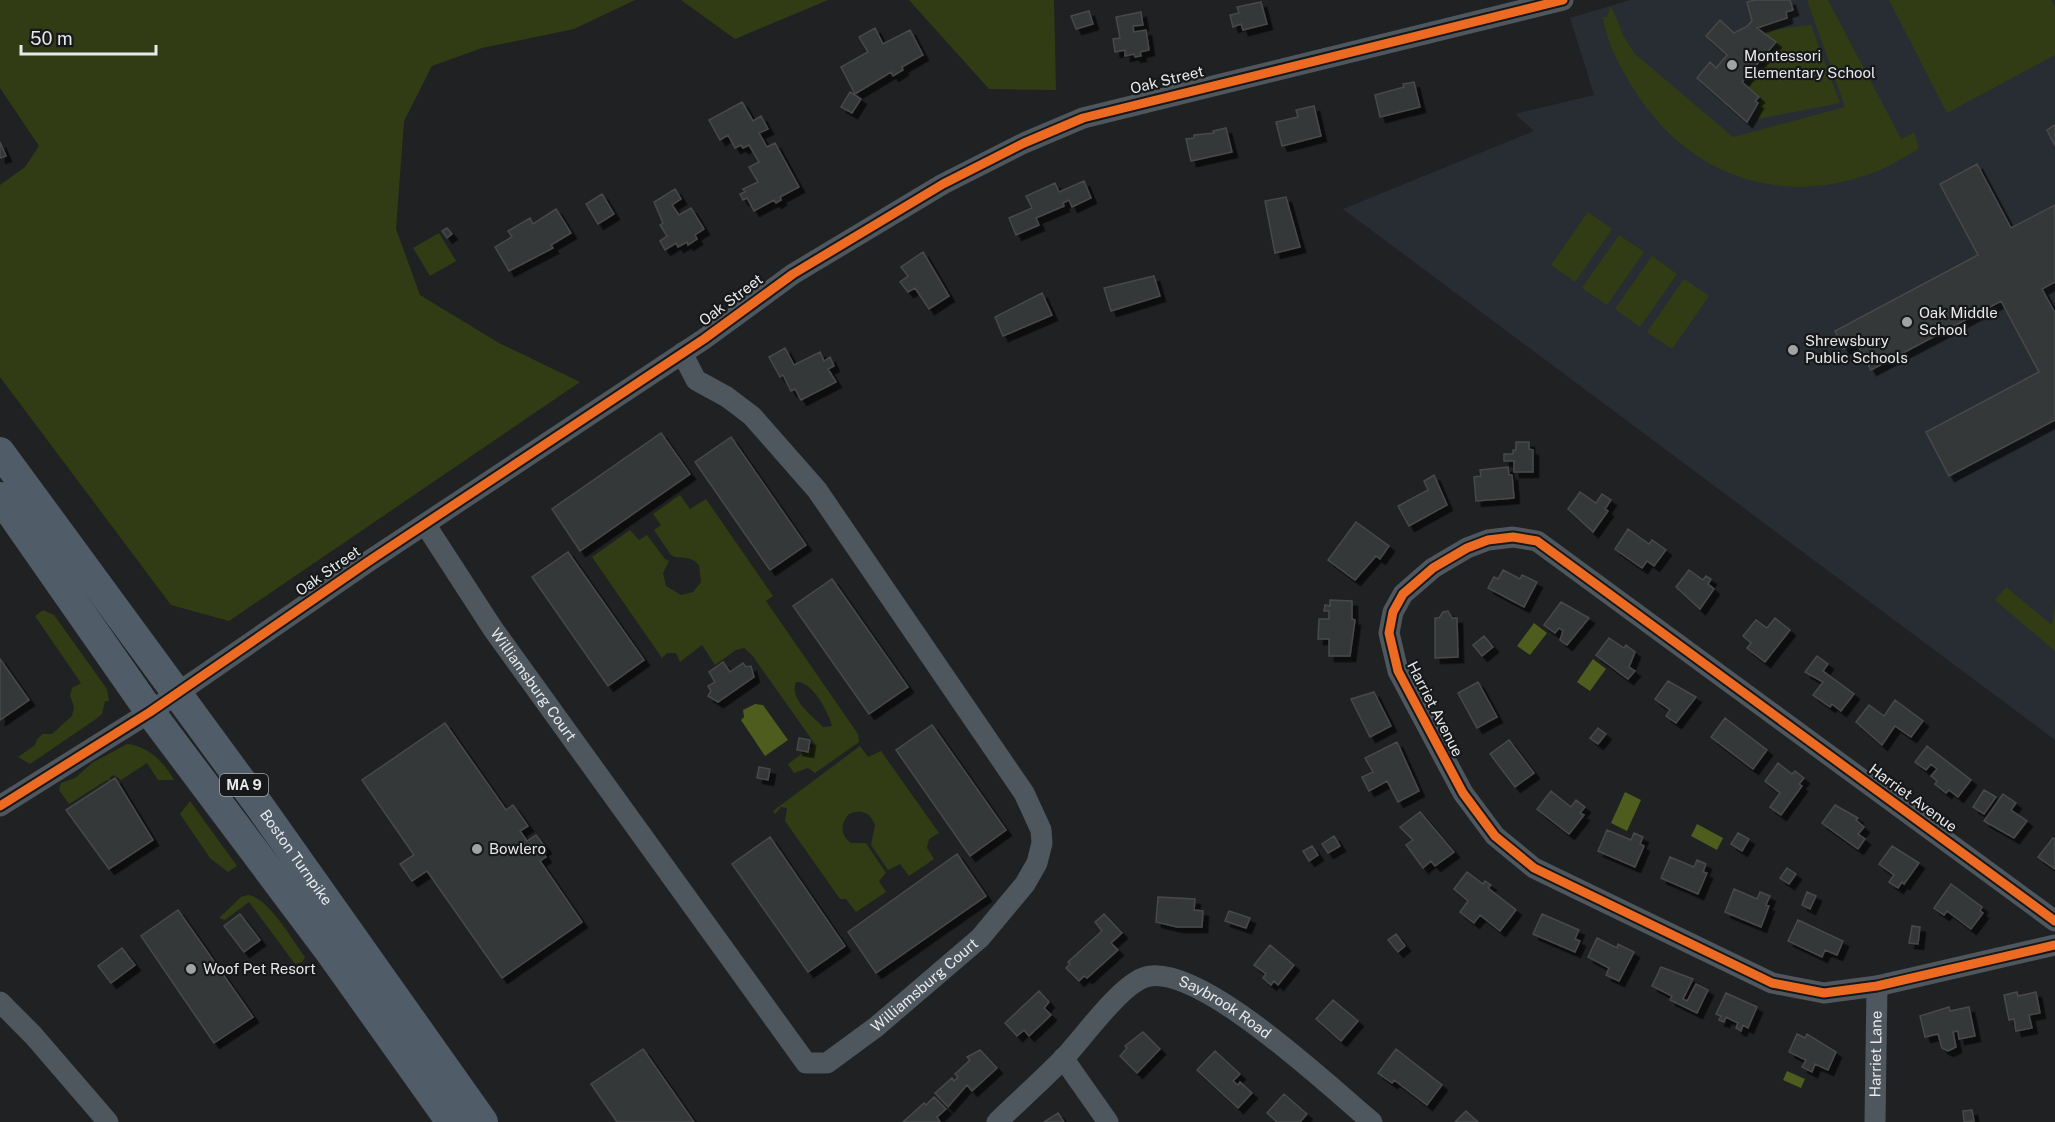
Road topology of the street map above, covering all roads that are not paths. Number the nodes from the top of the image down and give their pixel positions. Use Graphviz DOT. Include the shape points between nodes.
graph roads {
  1 [pos="1563,0"];
  2 [pos="682,353"];
  3 [pos="0,452"];
  4 [pos="0,497"];
  5 [pos="425,524"];
  6 [pos="177,692"];
  7 [pos="150,712"];
  8 [pos="0,806"];
  9 [pos="2055,921"];
  10 [pos="2055,945"];
  11 [pos="1877,986"];
  12 [pos="0,1002"];
  13 [pos="1063,1059"];
  14 [pos="108,1122"];
  15 [pos="451,1122"];
  16 [pos="483,1122"];
  17 [pos="998,1122"];
  18 [pos="1107,1122"];
  19 [pos="1372,1122"];
  20 [pos="1875,1122"];
  1 -- 2 [label="street, Oak Street" via="1143,102 1060,126 931,191 793,274"];
  2 -- 5 [label="street, Oak Street"];
  2 -- 5 [label="street, Williamsburg Court" via="696,380 752,416 817,490 1024,793 1041,830 1037,863 1025,884 980,938 826,1063 806,1063 493,629"];
  3 -- 6 [label="highway, Boston Turnpike / MA 9"];
  4 -- 7 [label="highway, Boston Turnpike / MA 9"];
  5 -- 6 [label="street, Oak Street"];
  6 -- 7 [label="street, Oak Street"];
  6 -- 16 [label="highway, Boston Turnpike / MA 9"];
  7 -- 8 [label="street, Oak Street"];
  7 -- 15 [label="highway, Boston Turnpike / MA 9" via="330,952"];
  9 -- 11 [label="street, Harriet Avenue" via="1537,541 1513,537 1467,548 1433,568 1403,594 1393,612 1389,633 1398,669 1463,793 1485,826 1502,842 1545,874 1773,983 1824,993"];
  10 -- 11 [label="street, Harriet Avenue"];
  11 -- 20 [label="street, Harriet Lane"];
  12 -- 14 [label="street"];
  13 -- 17 [label="street, Saybrook Road"];
  13 -- 18 [label="street"];
  13 -- 19 [label="street, Saybrook Road" via="1124,991 1142,978 1155,975 1187,982 1233,1008"];
}
